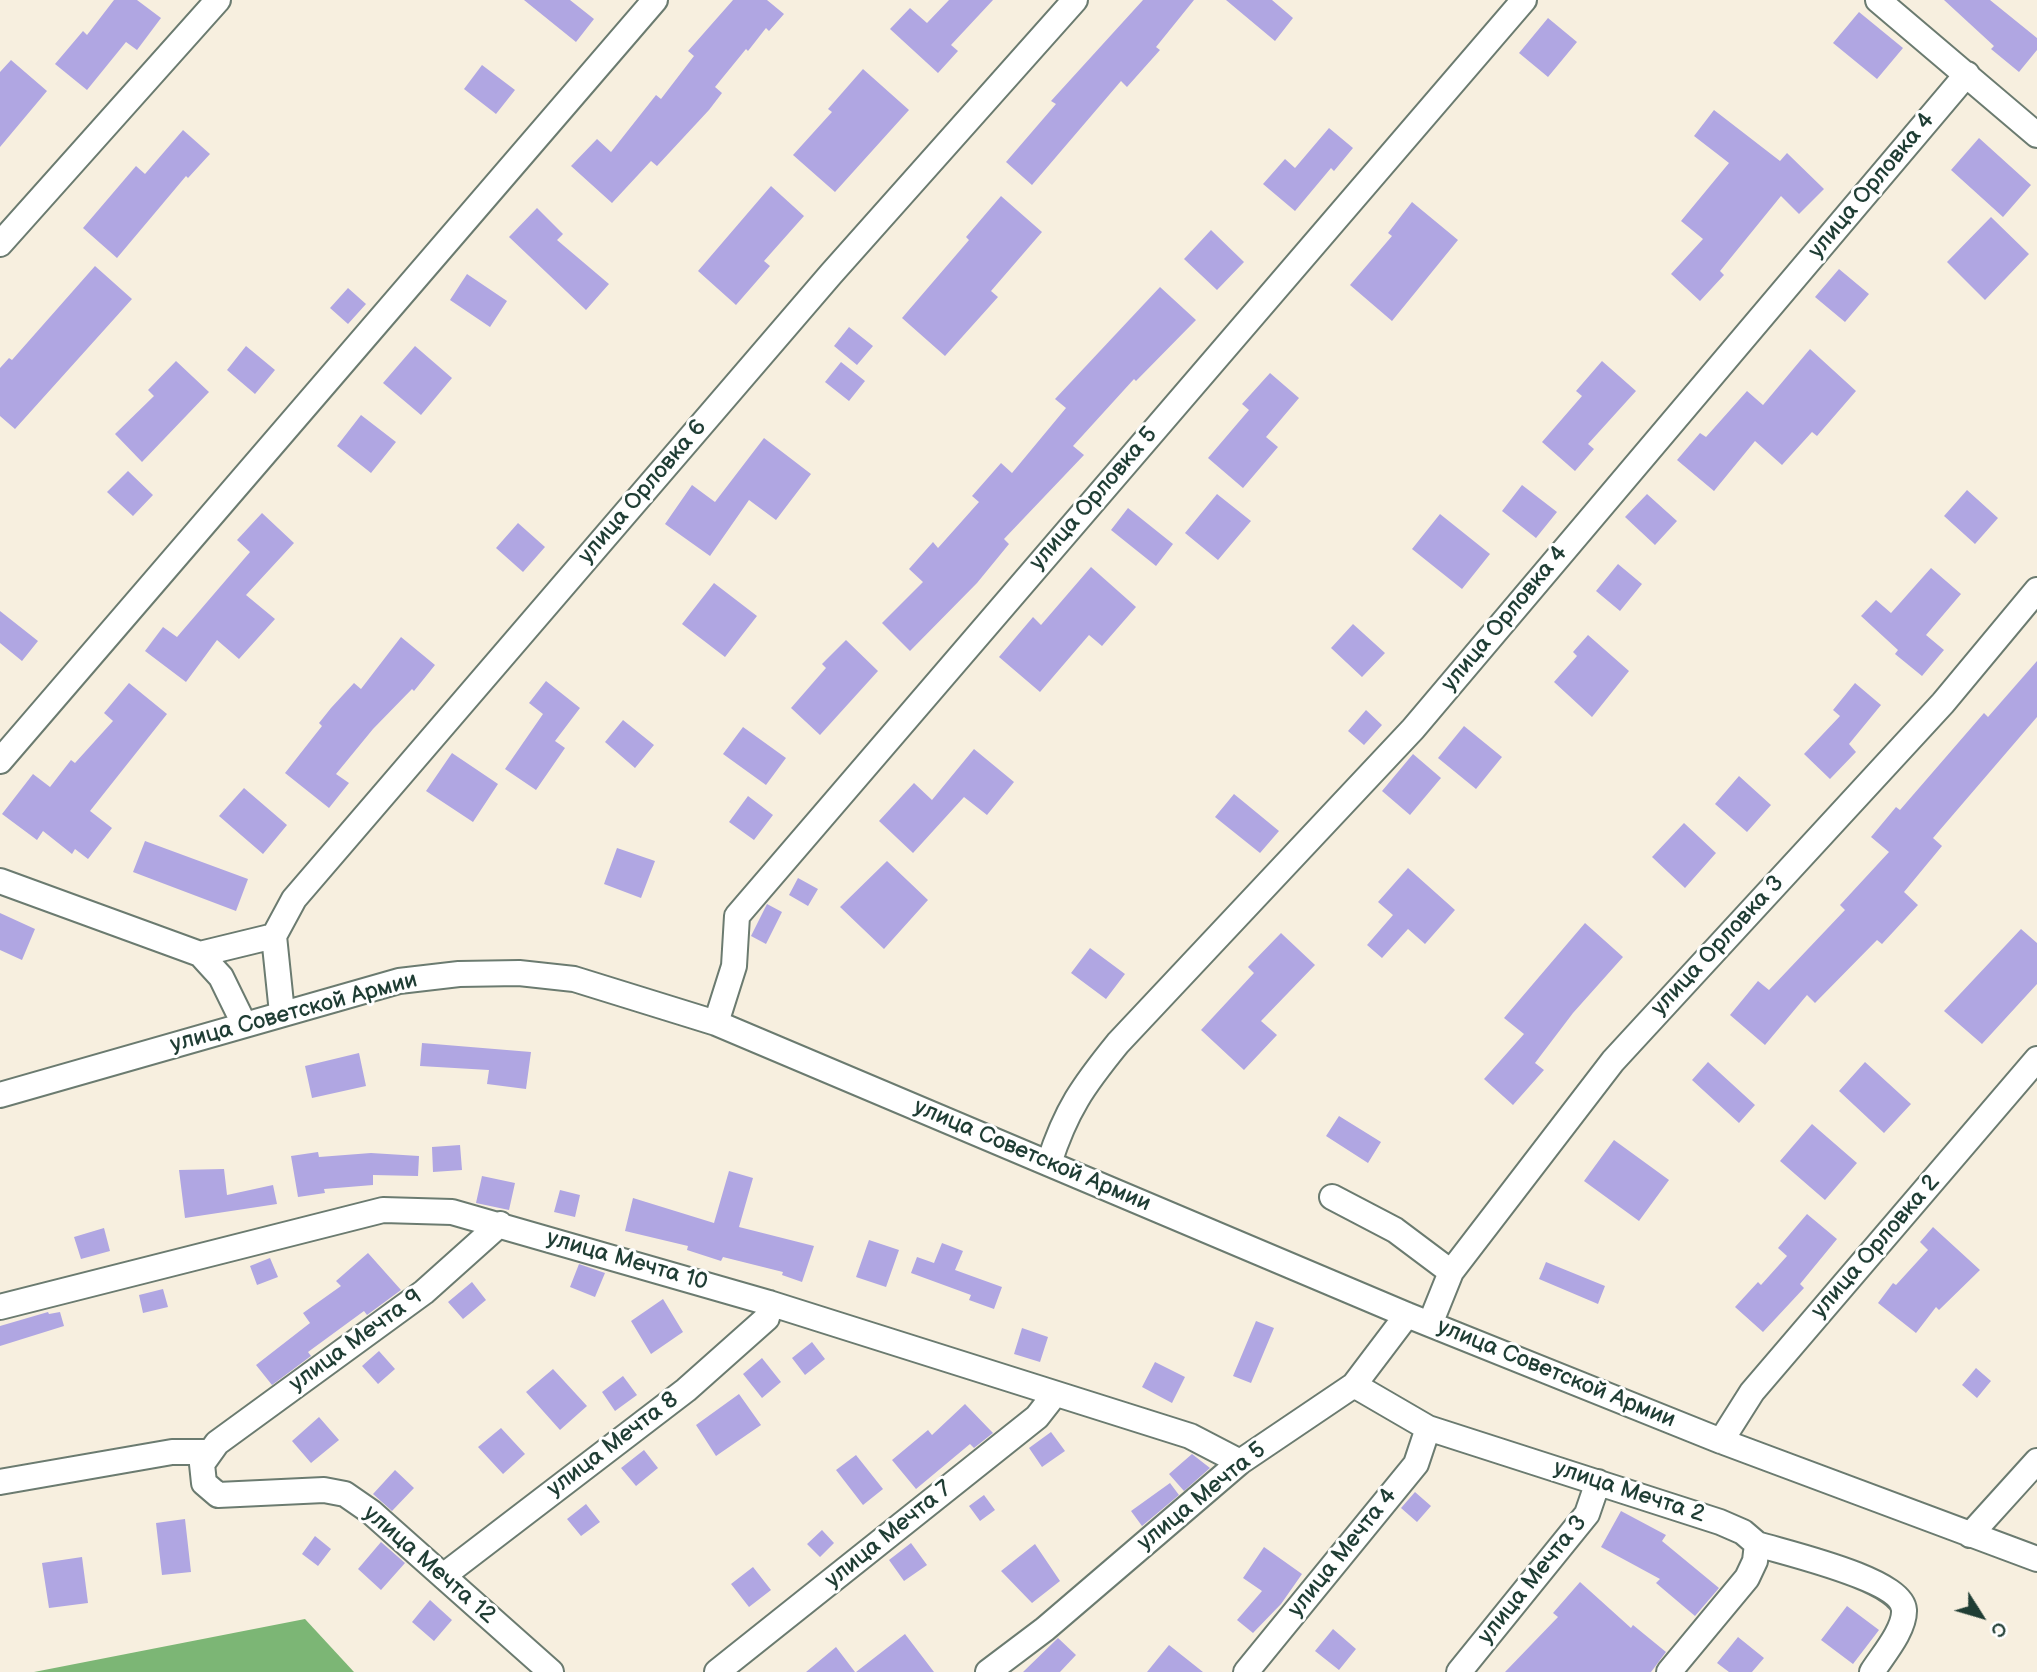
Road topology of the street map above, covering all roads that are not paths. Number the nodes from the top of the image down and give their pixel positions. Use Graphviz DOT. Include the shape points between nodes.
graph roads {
  1 [pos="218,0"];
  2 [pos="656,0"];
  3 [pos="1075,0"];
  4 [pos="1524,0"];
  5 [pos="1878,0"];
  6 [pos="1967,74"];
  7 [pos="2037,135"];
  8 [pos="0,244"];
  9 [pos="2037,590"];
  10 [pos="0,761"];
  11 [pos="0,881"];
  12 [pos="274,936"];
  13 [pos="200,954"];
  14 [pos="282,1013"];
  15 [pos="716,1023"];
  16 [pos="244,1024"];
  17 [pos="2037,1059"];
  18 [pos="0,1095"];
  19 [pos="1049,1163"];
  20 [pos="1332,1198"];
  21 [pos="499,1224"];
  22 [pos="1451,1272"];
  23 [pos="769,1303"];
  24 [pos="0,1307"];
  25 [pos="1418,1320"];
  26 [pos="1354,1385"];
  27 [pos="1055,1394"];
  28 [pos="1428,1428"];
  29 [pos="1721,1441"];
  30 [pos="207,1452"];
  31 [pos="2037,1461"];
  32 [pos="1240,1462"];
  33 [pos="0,1482"];
  34 [pos="1598,1482"];
  35 [pos="1970,1535"];
  36 [pos="1756,1544"];
  37 [pos="2037,1559"];
  38 [pos="443,1576"];
  39 [pos="551,1672"];
  40 [pos="717,1672"];
  41 [pos="988,1672"];
  42 [pos="1246,1672"];
  43 [pos="1459,1672"];
  44 [pos="1669,1672"];
  45 [pos="1872,1672"];
  1 -- 8 [label="street"];
  2 -- 10 [label="street"];
  3 -- 12 [label="street, улица Орловка 6" via="831,274 294,899"];
  4 -- 15 [label="street, улица Орловка 5" via="737,916 734,966"];
  5 -- 6 [label="street"];
  6 -- 7 [label="street"];
  6 -- 19 [label="street, улица Орловка 4" via="1413,729 1118,1043 1078,1092 1060,1126"];
  9 -- 22 [label="street, улица Орловка 3" via="1943,703 1613,1061"];
  11 -- 13 [label="street"];
  12 -- 13 [label="street"];
  12 -- 14 [label="street"];
  13 -- 16 [label="street" via="221,977"];
  14 -- 15 [label="street, улица Советской Армии" via="399,981 519,973 574,979"];
  14 -- 16 [label="street, улица Советской Армии"];
  15 -- 19 [label="street, улица Советской Армии"];
  16 -- 18 [label="street, улица Советской Армии"];
  17 -- 29 [label="street, улица Орловка 2" via="1752,1392"];
  19 -- 25 [label="street, улица Советской Армии"];
  20 -- 22 [label="street" via="1395,1230"];
  21 -- 23 [label="street, улица Мечта 10"];
  21 -- 24 [label="street, улица Мечта 10" via="452,1212 383,1210"];
  21 -- 30 [label="street, улица Мечта 9" via="424,1292"];
  22 -- 25 [label="street, улица Орловка 3"];
  23 -- 27 [label="street, улица Мечта 10"];
  23 -- 38 [label="street, улица Мечта 8" via="767,1318 685,1390"];
  25 -- 26 [label="street, улица Мечта 5"];
  25 -- 29 [label="street, улица Советской Армии"];
  26 -- 28 [label="street, улица Мечта 2"];
  26 -- 32 [label="street, улица Мечта 5"];
  27 -- 32 [label="street, улица Мечта 10" via="1190,1436"];
  27 -- 40 [label="street, улица Мечта 7" via="1037,1417"];
  28 -- 34 [label="street, улица Мечта 2"];
  28 -- 42 [label="street, улица Мечта 4" via="1416,1464"];
  29 -- 35 [label="street, улица Советской Армии"];
  30 -- 33 [label="street" via="172,1452"];
  30 -- 38 [label="street, улица Мечта 12" via="202,1464 204,1483 218,1495 324,1490 345,1494"];
  31 -- 35 [label="street"];
  32 -- 41 [label="street, улица Мечта 5"];
  34 -- 36 [label="street, улица Мечта 2" via="1720,1522"];
  34 -- 43 [label="street, улица Мечта 3" via="1587,1514"];
  35 -- 37 [label="street, улица Советской Армии"];
  36 -- 44 [label="street" via="1747,1578"];
  36 -- 45 [label="street, улица Мечта 2" via="1878,1583 1900,1598 1904,1612 1897,1632"];
  38 -- 39 [label="street, улица Мечта 12"];
}
